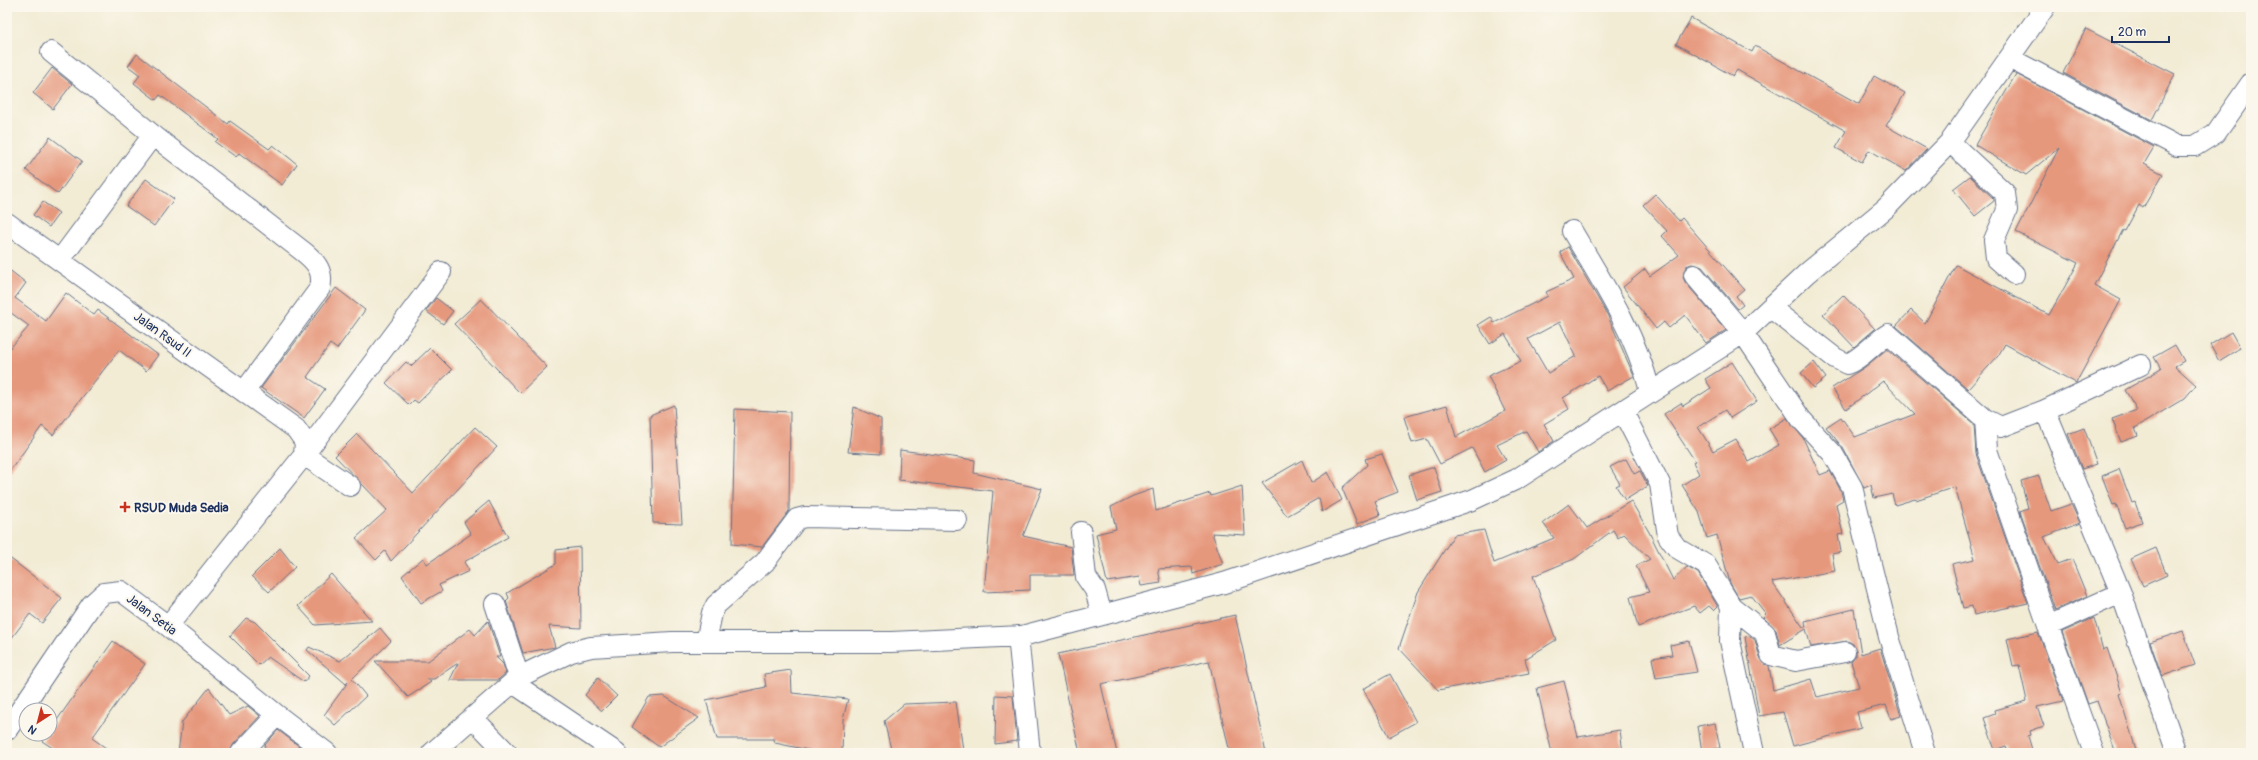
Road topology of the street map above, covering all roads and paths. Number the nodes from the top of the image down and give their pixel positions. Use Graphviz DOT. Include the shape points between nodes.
graph roads {
  1 [pos="2044,7"];
  2 [pos="51,52"];
  3 [pos="2009,58"];
  4 [pos="2251,84"];
  5 [pos="153,135"];
  6 [pos="1950,142"];
  7 [pos="7,223"];
  8 [pos="1572,231"];
  9 [pos="60,260"];
  10 [pos="441,272"];
  11 [pos="2014,274"];
  12 [pos="1694,275"];
  13 [pos="1771,308"];
  14 [pos="1743,333"];
  15 [pos="2140,365"];
  16 [pos="1650,391"];
  17 [pos="244,392"];
  18 [pos="2045,410"];
  19 [pos="1623,412"];
  20 [pos="1985,419"];
  21 [pos="304,455"];
  22 [pos="350,486"];
  23 [pos="957,520"];
  24 [pos="1081,532"];
  25 [pos="2121,593"];
  26 [pos="495,604"];
  27 [pos="1731,606"];
  28 [pos="1102,615"];
  29 [pos="168,626"];
  30 [pos="2048,626"];
  31 [pos="1018,636"];
  32 [pos="706,642"];
  33 [pos="1845,652"];
  34 [pos="516,680"];
  35 [pos="277,715"];
  36 [pos="473,718"];
  37 [pos="7,730"];
  38 [pos="241,753"];
  39 [pos="327,753"];
  40 [pos="432,753"];
  41 [pos="507,753"];
  42 [pos="617,753"];
  43 [pos="1030,753"];
  44 [pos="1754,753"];
  45 [pos="1925,753"];
  46 [pos="2094,753"];
  47 [pos="2177,753"];
  1 -- 3 [label="street"];
  2 -- 5 [label="street"];
  3 -- 4 [label="street" via="2177,146 2195,146 2216,133"];
  3 -- 6 [label="street"];
  5 -- 9 [label="street"];
  5 -- 17 [label="street" via="305,253 321,272 320,288"];
  6 -- 11 [label="street" via="2005,192 2007,210 1994,240 1996,258"];
  6 -- 13 [label="street" via="1886,208 1807,273"];
  7 -- 9 [label="street, Jalan Rsud II"];
  8 -- 16 [label="street" via="1605,286 1644,366"];
  9 -- 17 [label="street, Jalan Rsud II"];
  10 -- 21 [label="street"];
  12 -- 14 [label="street"];
  13 -- 14 [label="street"];
  13 -- 20 [label="street" via="1835,358 1847,364 1857,360 1888,334"];
  14 -- 16 [label="street"];
  14 -- 45 [label="street" via="1801,418 1833,454 1852,487 1889,637"];
  15 -- 18 [label="street"];
  16 -- 19 [label="street"];
  17 -- 21 [label="street, Jalan Rsud II" via="296,430 305,442"];
  18 -- 20 [label="street" via="2001,426"];
  18 -- 25 [label="street"];
  19 -- 27 [label="street" via="1660,484 1668,536 1676,548 1706,565"];
  19 -- 28 [label="street" via="1517,479 1472,500 1224,583"];
  20 -- 30 [label="street" via="1987,450"];
  21 -- 22 [label="street"];
  21 -- 29 [label="street"];
  23 -- 32 [label="street" via="805,517 797,519 765,562 716,605"];
  24 -- 28 [label="street" via="1086,577 1095,590"];
  25 -- 30 [label="street"];
  25 -- 47 [label="street"];
  26 -- 34 [label="street"];
  27 -- 33 [label="street" via="1764,633 1771,655 1796,661"];
  27 -- 44 [label="street" via="1730,641"];
  28 -- 31 [label="street"];
  29 -- 35 [label="street, Jalan Setia"];
  29 -- 37 [label="street, Jalan Setia" via="121,591 104,593 92,604"];
  30 -- 46 [label="street"];
  31 -- 32 [label="street" via="891,642"];
  31 -- 43 [label="street"];
  32 -- 34 [label="street" via="591,647 571,652"];
  34 -- 36 [label="street"];
  34 -- 42 [label="street"];
  35 -- 38 [label="street"];
  35 -- 39 [label="street, Jalan Setia"];
  36 -- 40 [label="street"];
  36 -- 41 [label="street"];
}
